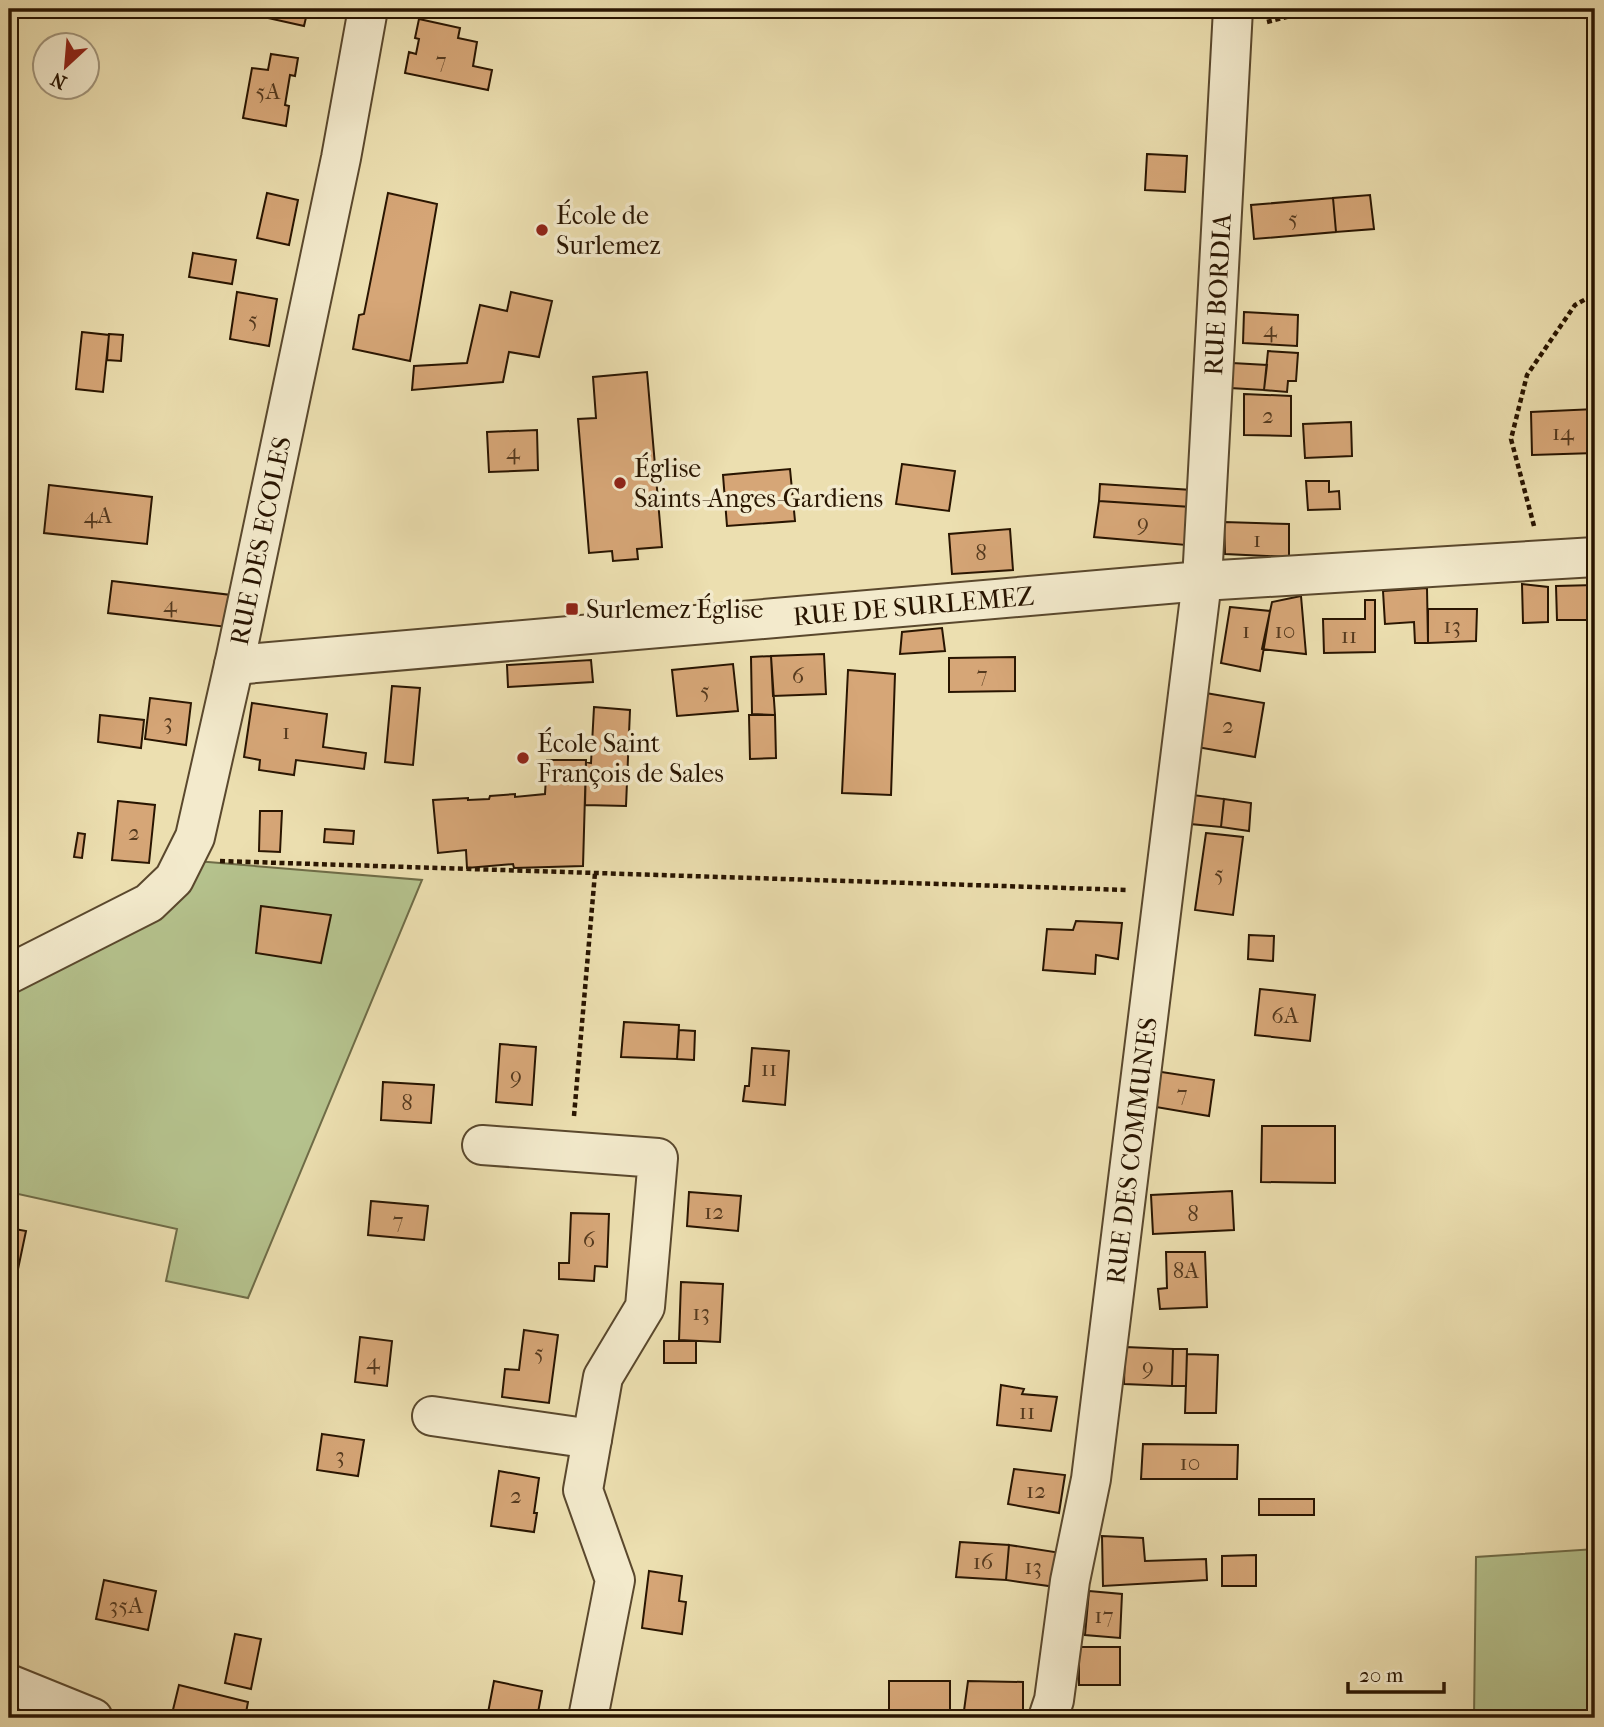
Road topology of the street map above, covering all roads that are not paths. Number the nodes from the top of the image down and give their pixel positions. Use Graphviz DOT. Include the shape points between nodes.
graph roads {
  1 [pos="368,9"];
  2 [pos="1233,20"];
  3 [pos="1595,557"];
  4 [pos="1202,581"];
  5 [pos="234,665"];
  6 [pos="9,975"];
  7 [pos="482,1145"];
  8 [pos="432,1416"];
  9 [pos="592,1439"];
  10 [pos="9,1684"];
  11 [pos="93,1718"];
  12 [pos="588,1718"];
  13 [pos="1048,1718"];
  1 -- 5 [label="street, RUE DES ECOLES"];
  2 -- 4 [label="street, RUE BORDIA"];
  3 -- 4 [label="street, RUE DE SURLEMEZ"];
  4 -- 5 [label="street, RUE DE SURLEMEZ"];
  4 -- 13 [label="street, RUE DES COMMUNES" via="1091,1479"];
  5 -- 6 [label="street, RUE DES ECOLES" via="195,838 174,879 149,904"];
  7 -- 9 [label="street" via="658,1158 645,1307 603,1377"];
  8 -- 9 [label="street"];
  9 -- 12 [label="street" via="583,1490 615,1580"];
  10 -- 11 [label="street"];
}
